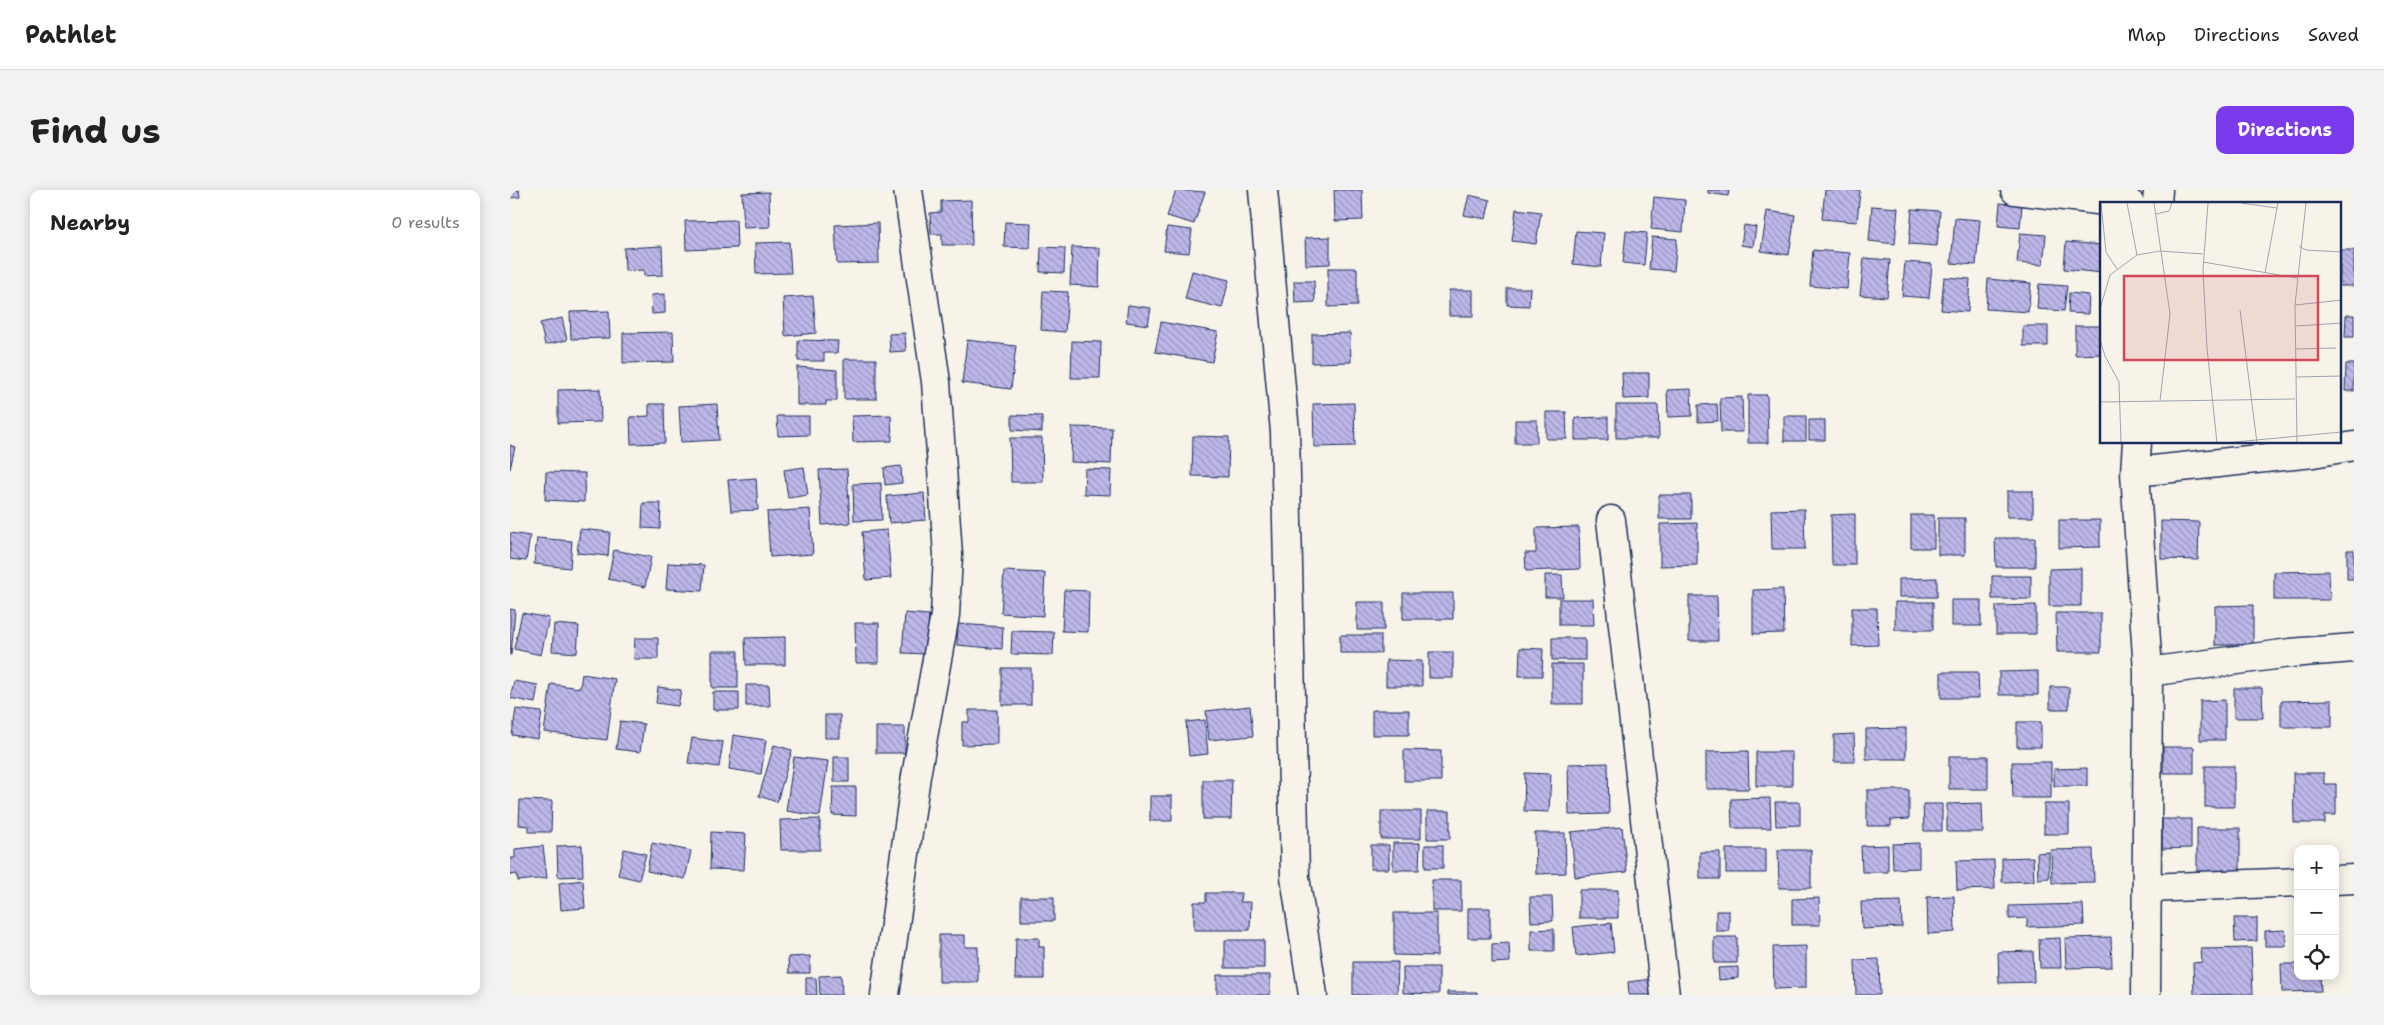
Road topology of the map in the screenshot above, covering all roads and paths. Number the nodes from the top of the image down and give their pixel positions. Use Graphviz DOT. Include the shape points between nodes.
graph roads {
  1 [pos="908,190"];
  2 [pos="1263,190"];
  3 [pos="2015,190"];
  4 [pos="2114,202"];
  5 [pos="2137,444"];
  6 [pos="2354,446"];
  7 [pos="2135,472"];
  8 [pos="1611,520"];
  9 [pos="2354,648"];
  10 [pos="2148,672"];
  11 [pos="2354,879"];
  12 [pos="2339,880"];
  13 [pos="2294,882"];
  14 [pos="2147,888"];
  15 [pos="885,995"];
  16 [pos="1313,995"];
  17 [pos="1665,995"];
  18 [pos="2146,995"];
  1 -- 15 [label="street" via="936,382 948,555 945,615 916,776"];
  2 -- 16 [label="street" via="1285,432 1295,877"];
  3 -- 4 [label="street"];
  5 -- 7 [label="street"];
  6 -- 7 [label="street"];
  7 -- 10 [label="street"];
  8 -- 17 [label="street"];
  9 -- 10 [label="street"];
  10 -- 14 [label="street"];
  11 -- 12 [label="street"];
  13 -- 14 [label="street"];
  14 -- 18 [label="street"];
}
